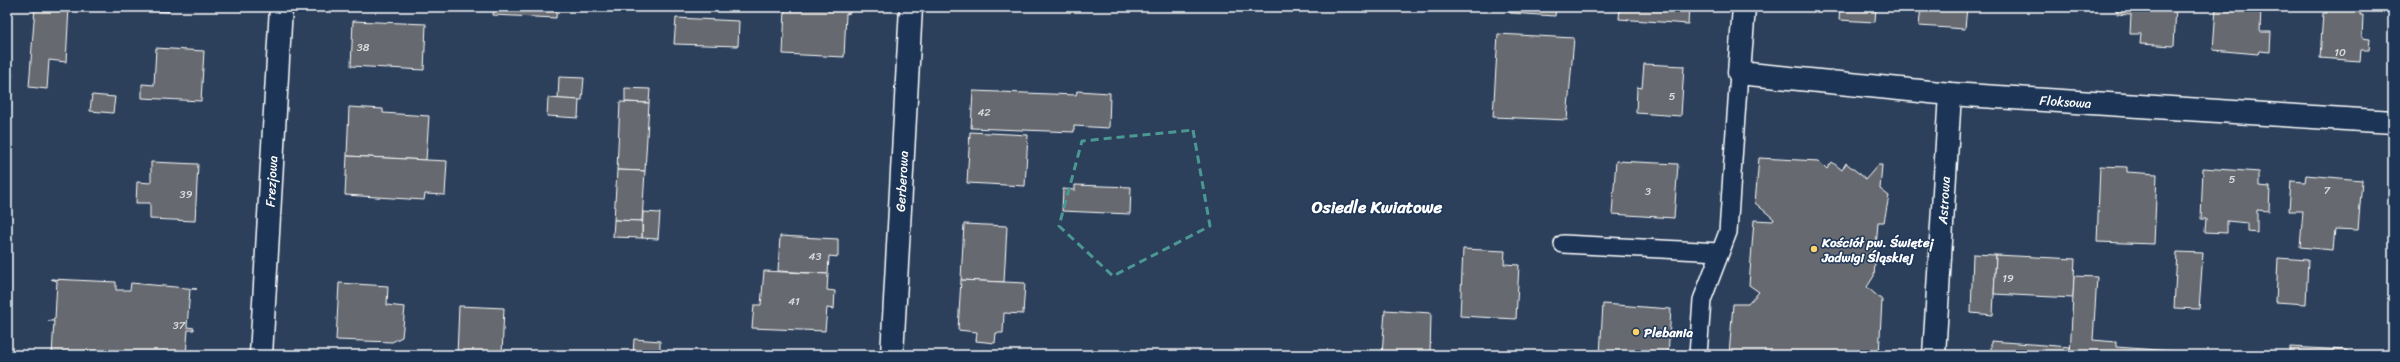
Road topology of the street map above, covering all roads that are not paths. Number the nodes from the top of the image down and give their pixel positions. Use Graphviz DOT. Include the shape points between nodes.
graph roads {
  1 [pos="281,7"];
  2 [pos="911,7"];
  3 [pos="1744,7"];
  4 [pos="1739,73"];
  5 [pos="1950,94"];
  6 [pos="2393,122"];
  7 [pos="1563,244"];
  8 [pos="1720,252"];
  9 [pos="261,355"];
  10 [pos="892,355"];
  11 [pos="1698,355"];
  12 [pos="1934,355"];
  1 -- 9 [label="street, Frezjowa"];
  2 -- 10 [label="street, Gerberowa"];
  3 -- 4 [label="street"];
  4 -- 5 [label="street, Floksowa"];
  4 -- 8 [label="lane" via="1728,232"];
  5 -- 6 [label="street, Floksowa"];
  5 -- 12 [label="street, Astrowa"];
  7 -- 8 [label="lane"];
  8 -- 11 [label="lane" via="1702,300"];
}
